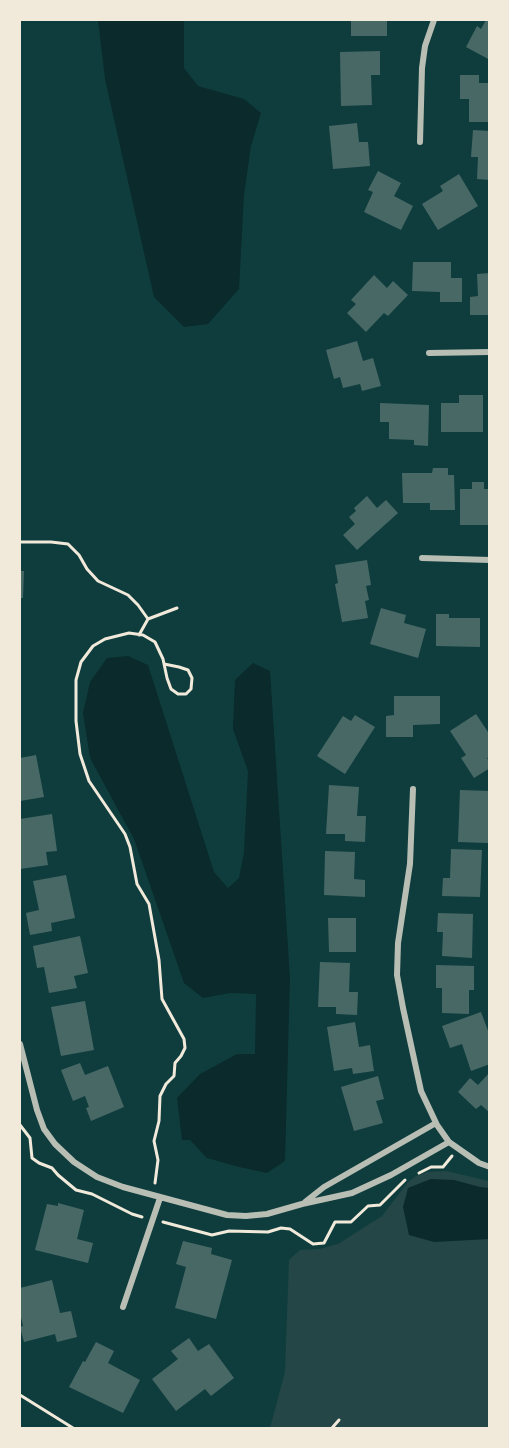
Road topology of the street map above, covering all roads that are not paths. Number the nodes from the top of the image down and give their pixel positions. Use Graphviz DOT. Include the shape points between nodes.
graph roads {
  1 [pos="434,20"];
  2 [pos="420,142"];
  3 [pos="489,352"];
  4 [pos="429,353"];
  5 [pos="422,558"];
  6 [pos="489,560"];
  7 [pos="413,789"];
  8 [pos="20,1044"];
  9 [pos="436,1123"];
  10 [pos="449,1142"];
  11 [pos="489,1167"];
  12 [pos="160,1198"];
  13 [pos="302,1204"];
  14 [pos="123,1307"];
  1 -- 2 [label="street" via="422,68"];
  3 -- 4 [label="street"];
  5 -- 6 [label="street"];
  7 -- 9 [label="street" via="410,864 397,975 421,1091"];
  8 -- 12 [label="street" via="37,1110 55,1144 97,1177"];
  9 -- 10 [label="street"];
  9 -- 13 [label="street" via="324,1187"];
  10 -- 11 [label="street"];
  10 -- 13 [label="street" via="352,1193"];
  12 -- 13 [label="street" via="246,1216"];
  12 -- 14 [label="street"];
}
